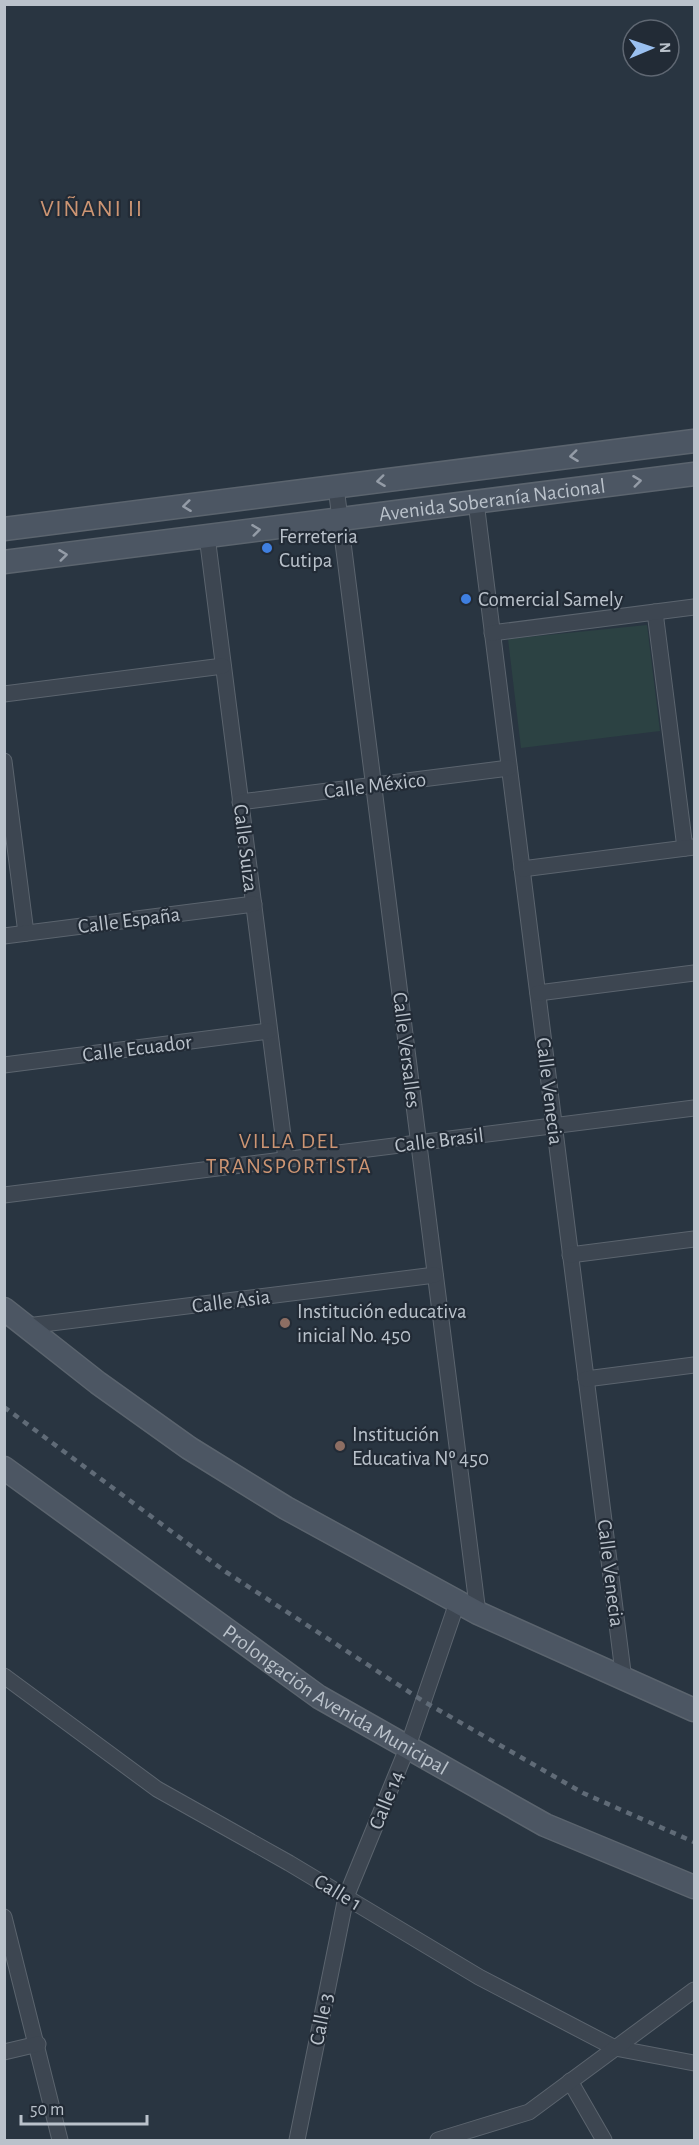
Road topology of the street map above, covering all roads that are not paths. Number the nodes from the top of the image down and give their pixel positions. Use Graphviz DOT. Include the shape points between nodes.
graph roads {
  1 [pos="694,441"];
  2 [pos="694,474"];
  3 [pos="336,487"];
  4 [pos="476,502"];
  5 [pos="340,519"];
  6 [pos="4,529"];
  7 [pos="207,536"];
  8 [pos="4,562"];
  9 [pos="694,607"];
  10 [pos="655,612"];
  11 [pos="492,633"];
  12 [pos="223,666"];
  13 [pos="4,694"];
  14 [pos="4,762"];
  15 [pos="509,768"];
  16 [pos="373,785"];
  17 [pos="240,802"];
  18 [pos="690,848"];
  19 [pos="522,869"];
  20 [pos="254,904"];
  21 [pos="26,933"];
  22 [pos="4,936"];
  23 [pos="694,973"];
  24 [pos="537,993"];
  25 [pos="269,1031"];
  26 [pos="4,1065"];
  27 [pos="694,1108"];
  28 [pos="554,1126"];
  29 [pos="418,1143"];
  30 [pos="286,1160"];
  31 [pos="4,1195"];
  32 [pos="694,1239"];
  33 [pos="570,1255"];
  34 [pos="435,1275"];
  35 [pos="4,1309"];
  36 [pos="27,1326"];
  37 [pos="694,1365"];
  38 [pos="586,1379"];
  39 [pos="4,1468"];
  40 [pos="458,1600"];
  41 [pos="478,1612"];
  42 [pos="624,1680"];
  43 [pos="9,1683"];
  44 [pos="694,1710"];
  45 [pos="408,1746"];
  46 [pos="694,1887"];
  47 [pos="346,1897"];
  48 [pos="4,1917"];
  49 [pos="694,1989"];
  50 [pos="38,2044"];
  51 [pos="615,2048"];
  52 [pos="4,2052"];
  53 [pos="694,2063"];
  54 [pos="570,2081"];
  55 [pos="60,2140"];
  56 [pos="297,2140"];
  57 [pos="438,2140"];
  58 [pos="604,2140"];
  1 -- 3 [label="street, Avenida Soberanía Nacional, one-way"];
  4 -- 2 [label="street, Avenida Soberanía Nacional, one-way"];
  3 -- 5 [label="street, Calle Versalles"];
  3 -- 6 [label="street, Avenida Soberanía Nacional, one-way"];
  4 -- 5 [label="street, Avenida Soberanía Nacional"];
  4 -- 11 [label="street, Calle Venecia"];
  7 -- 5 [label="street, Avenida Soberanía Nacional, one-way"];
  5 -- 16 [label="street, Calle Versalles"];
  8 -- 7 [label="street, Avenida Soberanía Nacional, one-way"];
  7 -- 12 [label="street, Calle Suiza"];
  9 -- 10 [label="street"];
  10 -- 11 [label="street"];
  10 -- 18 [label="street"];
  11 -- 15 [label="street, Calle Venecia"];
  12 -- 13 [label="street"];
  12 -- 17 [label="street, Calle Suiza"];
  14 -- 21 [label="street"];
  15 -- 16 [label="street, Calle México"];
  15 -- 19 [label="street, Calle Venecia"];
  16 -- 17 [label="street, Calle México"];
  16 -- 29 [label="street, Calle Versalles"];
  17 -- 20 [label="street, Calle Suiza"];
  18 -- 19 [label="street"];
  19 -- 24 [label="street, Calle Venecia"];
  20 -- 21 [label="street, Calle España"];
  20 -- 25 [label="street, Calle Suiza"];
  21 -- 22 [label="street, Calle España"];
  23 -- 24 [label="street"];
  24 -- 28 [label="street, Calle Venecia"];
  25 -- 26 [label="street, Calle Ecuador"];
  25 -- 30 [label="street, Calle Suiza"];
  27 -- 28 [label="street, Calle Brasil"];
  28 -- 29 [label="street, Calle Brasil"];
  28 -- 33 [label="street, Calle Venecia"];
  29 -- 30 [label="street, Calle Brasil"];
  29 -- 34 [label="street, Calle Versalles"];
  30 -- 31 [label="street, Calle Brasil"];
  32 -- 33 [label="street"];
  33 -- 38 [label="street, Calle Venecia"];
  34 -- 36 [label="street, Calle Asia"];
  34 -- 41 [label="street, Calle Versalles"];
  35 -- 36 [label="street"];
  36 -- 40 [label="street" via="189,1448 286,1508"];
  37 -- 38 [label="street"];
  38 -- 42 [label="street, Calle Venecia"];
  39 -- 45 [label="street, Prolongación Avenida Municipal" via="319,1697"];
  40 -- 41 [label="street"];
  40 -- 45 [label="street, Calle 14"];
  41 -- 42 [label="street"];
  42 -- 44 [label="street"];
  43 -- 47 [label="street, Calle 1" via="157,1789"];
  45 -- 46 [label="street, Prolongación Avenida Municipal" via="545,1825"];
  45 -- 47 [label="street, Calle 14"];
  47 -- 51 [label="street, Calle 1" via="479,1977"];
  47 -- 56 [label="street, Calle 3"];
  48 -- 50 [label="street"];
  49 -- 51 [label="street"];
  50 -- 52 [label="street"];
  50 -- 55 [label="street"];
  51 -- 53 [label="street, Calle 1"];
  51 -- 54 [label="street"];
  54 -- 57 [label="street" via="529,2112"];
  54 -- 58 [label="street"];
}
